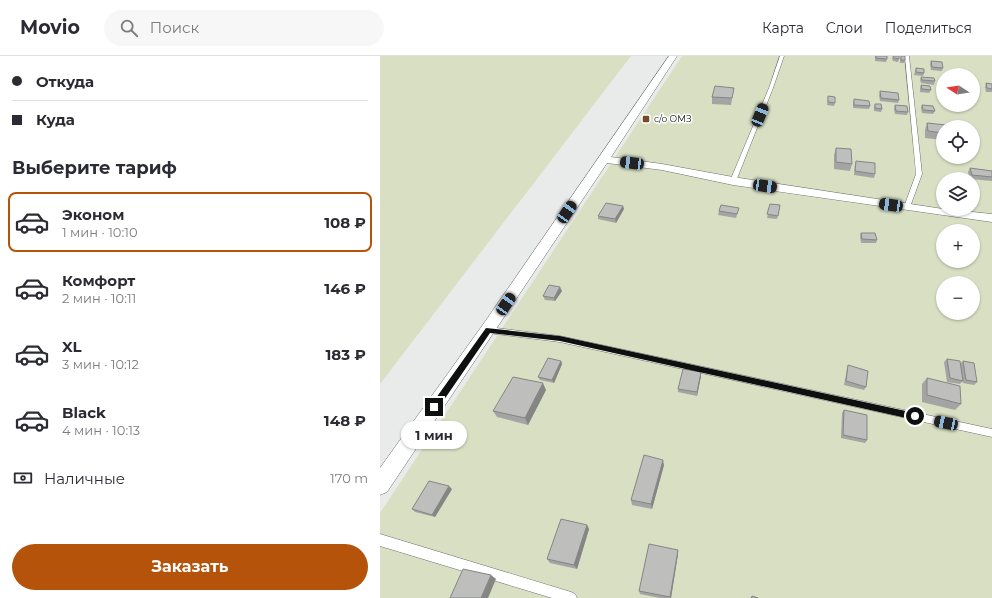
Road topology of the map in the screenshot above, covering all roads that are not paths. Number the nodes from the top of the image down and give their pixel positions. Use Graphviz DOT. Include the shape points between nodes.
graph roads {
  1 [pos="673,56"];
  2 [pos="782,56"];
  3 [pos="907,56"];
  4 [pos="603,159"];
  5 [pos="733,181"];
  6 [pos="907,207"];
  7 [pos="992,218"];
  8 [pos="488,330"];
  9 [pos="992,433"];
  10 [pos="380,484"];
  11 [pos="380,540"];
  12 [pos="571,598"];
  1 -- 4 [label="street"];
  2 -- 5 [label="lane"];
  3 -- 6 [label="lane" via="919,174"];
  4 -- 5 [label="street"];
  4 -- 8 [label="street"];
  5 -- 6 [label="street"];
  6 -- 7 [label="street"];
  8 -- 9 [label="lane" via="560,339"];
  8 -- 10 [label="street"];
  11 -- 12 [label="lane"];
}
